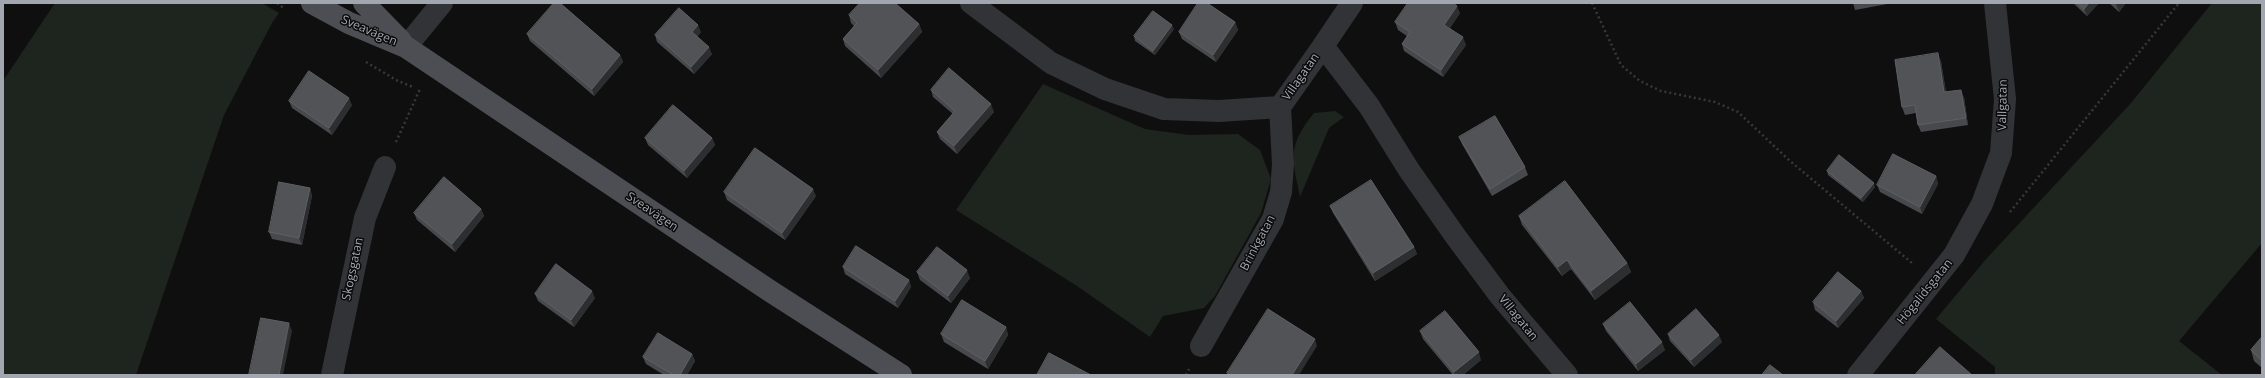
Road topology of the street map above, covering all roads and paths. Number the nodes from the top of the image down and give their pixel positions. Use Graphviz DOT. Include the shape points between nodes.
graph roads {
  1 [pos="312,3"];
  2 [pos="364,3"];
  3 [pos="442,3"];
  4 [pos="971,3"];
  5 [pos="1352,3"];
  6 [pos="1592,3"];
  7 [pos="1995,3"];
  8 [pos="2179,3"];
  9 [pos="1323,46"];
  10 [pos="406,47"];
  11 [pos="420,89"];
  12 [pos="1280,107"];
  13 [pos="385,167"];
  14 [pos="1982,204"];
  15 [pos="2008,215"];
  16 [pos="1933,281"];
  17 [pos="1201,346"];
  18 [pos="332,375"];
  19 [pos="901,375"];
  20 [pos="1567,375"];
  21 [pos="1858,375"];
  1 -- 10 [label="main road, Sveavägen" via="349,23"];
  2 -- 10 [label="main road, Sveavägen"];
  3 -- 10 [label="street"];
  4 -- 12 [label="street, Villagatan" via="1051,63 1105,89 1164,109 1219,111"];
  5 -- 9 [label="street"];
  6 -- 16 [label="path" via="1621,64 1640,81 1661,91 1716,102 1738,112 1790,162"];
  7 -- 14 [label="street, Vallgatan" via="2005,99 2001,153"];
  8 -- 15 [label="path"];
  9 -- 12 [label="street, Villagatan"];
  9 -- 20 [label="street, Villagatan" via="1369,106 1409,170 1456,237 1500,296"];
  10 -- 19 [label="main road, Sveavägen" via="770,291"];
  11 -- 13 [label="path"];
  12 -- 17 [label="street, Brinkgatan" via="1283,164 1281,192 1273,219"];
  13 -- 18 [label="street, Skogsgatan" via="364,218"];
  14 -- 16 [label="street, Högalidsgatan" via="1954,255"];
  16 -- 21 [label="street, Högalidsgatan"];
}
